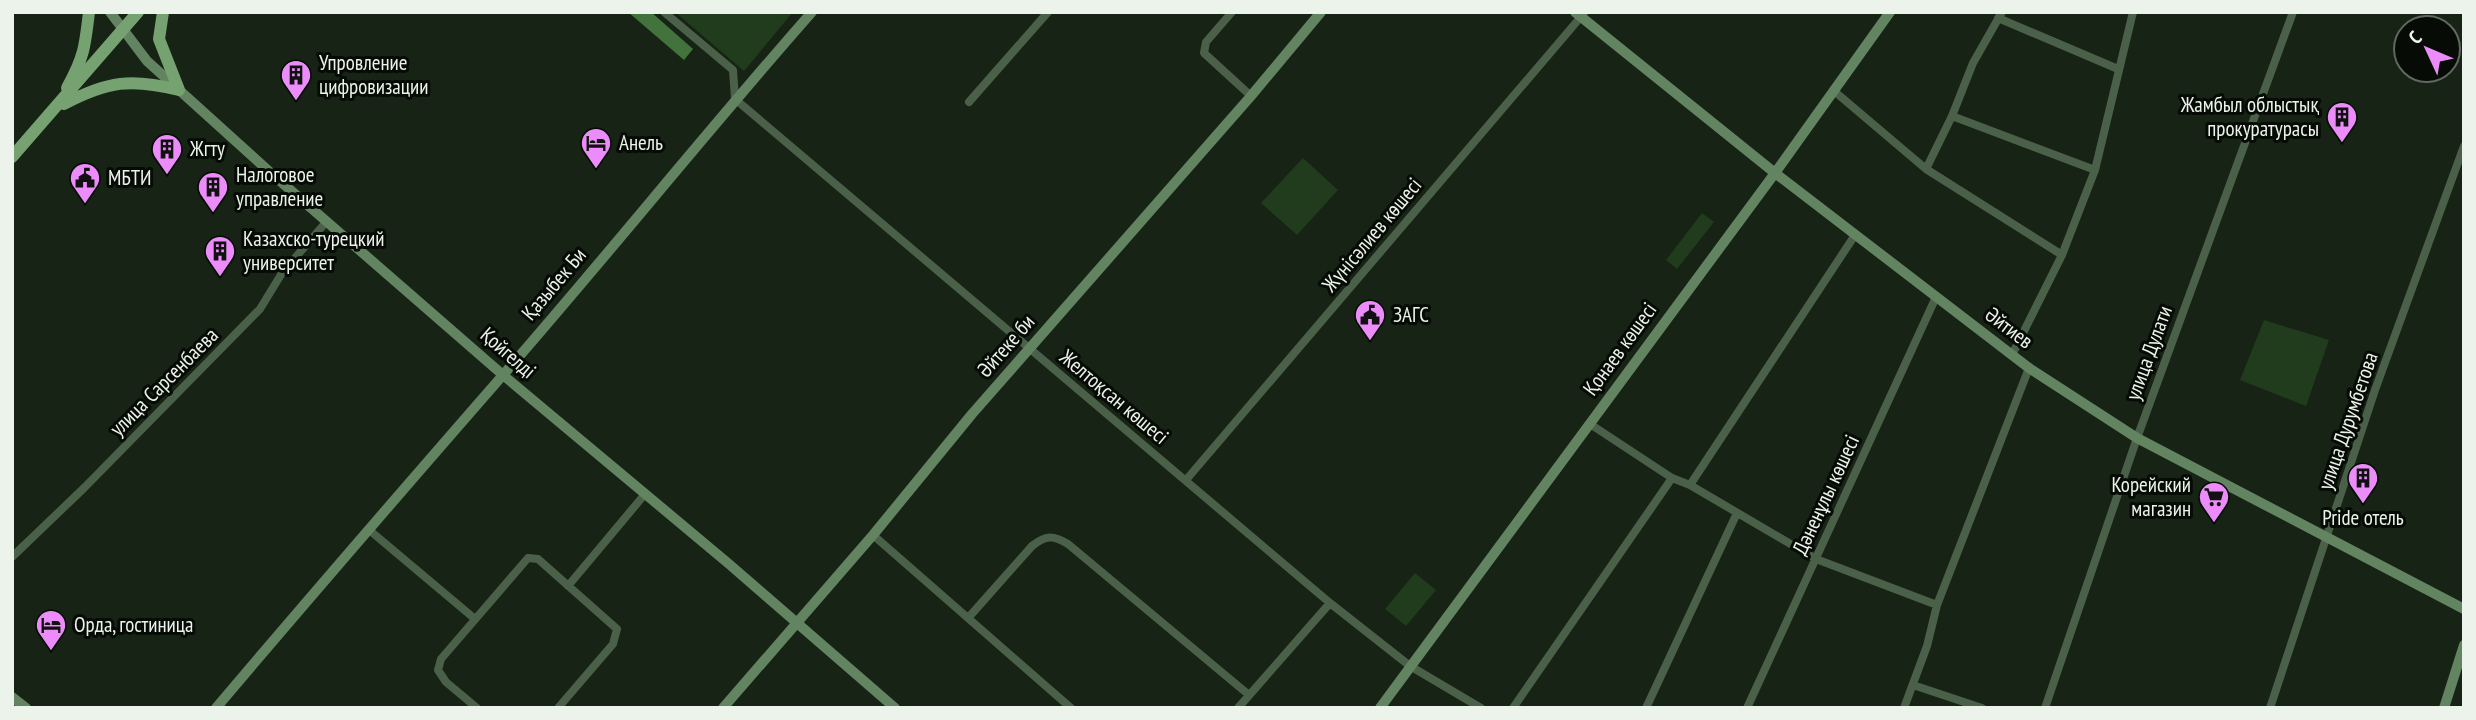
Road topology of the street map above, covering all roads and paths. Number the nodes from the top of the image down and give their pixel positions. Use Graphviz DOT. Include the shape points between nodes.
graph roads {
  1 [pos="89,12"];
  2 [pos="110,12"];
  3 [pos="138,12"];
  4 [pos="163,12"];
  5 [pos="664,12"];
  6 [pos="812,12"];
  7 [pos="1048,12"];
  8 [pos="1232,12"];
  9 [pos="1321,12"];
  10 [pos="1890,12"];
  11 [pos="2133,12"];
  12 [pos="2293,12"];
  13 [pos="1580,14"];
  14 [pos="2000,15"];
  15 [pos="123,31"];
  16 [pos="2118,69"];
  17 [pos="179,90"];
  18 [pos="1834,91"];
  19 [pos="1251,96"];
  20 [pos="735,99"];
  21 [pos="969,102"];
  22 [pos="55,109"];
  23 [pos="1952,116"];
  24 [pos="2464,146"];
  25 [pos="12,157"];
  26 [pos="1926,169"];
  27 [pos="2095,170"];
  28 [pos="1774,173"];
  29 [pos="327,220"];
  30 [pos="1855,235"];
  31 [pos="2062,255"];
  32 [pos="1936,297"];
  33 [pos="1029,348"];
  34 [pos="2012,355"];
  35 [pos="2029,368"];
  36 [pos="503,375"];
  37 [pos="1590,424"];
  38 [pos="2137,438"];
  39 [pos="1672,478"];
  40 [pos="1186,480"];
  41 [pos="1690,485"];
  42 [pos="645,494"];
  43 [pos="1737,513"];
  44 [pos="368,529"];
  45 [pos="873,535"];
  46 [pos="2327,539"];
  47 [pos="12,557"];
  48 [pos="1816,559"];
  49 [pos="569,586"];
  50 [pos="1331,603"];
  51 [pos="1937,605"];
  52 [pos="2464,609"];
  53 [pos="969,617"];
  54 [pos="475,619"];
  55 [pos="797,622"];
  56 [pos="2464,645"];
  57 [pos="1410,666"];
  58 [pos="1913,685"];
  59 [pos="1249,695"];
  60 [pos="12,696"];
  61 [pos="26,708"];
  62 [pos="216,708"];
  63 [pos="477,708"];
  64 [pos="558,708"];
  65 [pos="723,708"];
  66 [pos="895,708"];
  67 [pos="1071,708"];
  68 [pos="1238,708"];
  69 [pos="1380,708"];
  70 [pos="1481,708"];
  71 [pos="1513,708"];
  72 [pos="1646,708"];
  73 [pos="1747,708"];
  74 [pos="1904,708"];
  75 [pos="1982,708"];
  76 [pos="2045,708"];
  77 [pos="2270,708"];
  78 [pos="2444,708"];
  1 -- 22 [label="main road" via="87,44"];
  2 -- 15 [label="street, Қойгелді"];
  3 -- 15 [label="main road"];
  4 -- 17 [label="main road" via="159,39"];
  5 -- 20 [label="street" via="733,70"];
  6 -- 20 [label="street, Қазыбек Би"];
  7 -- 21 [label="street"];
  8 -- 19 [label="street" via="1206,42 1204,52"];
  9 -- 19 [label="street, Әйтеке би"];
  10 -- 18 [label="street, Қонаев көшесі"];
  11 -- 16 [label="street"];
  12 -- 38 [label="street, улица Дулати"];
  13 -- 28 [label="street, Әйтиев"];
  13 -- 40 [label="street, Жүнісәлиев көшесі"];
  14 -- 16 [label="street"];
  14 -- 23 [label="street" via="1962,85"];
  15 -- 17 [label="street, Қойгелді"];
  15 -- 22 [label="main road"];
  16 -- 27 [label="street"];
  17 -- 22 [label="main road" via="134,81 107,85"];
  17 -- 29 [label="street, Қойгелді"];
  18 -- 26 [label="street"];
  18 -- 28 [label="street, Қонаев көшесі"];
  19 -- 33 [label="street, Әйтеке би"];
  20 -- 33 [label="street, Желтоқсан көшесі"];
  20 -- 36 [label="street, Қазыбек Би"];
  22 -- 25 [label="main road"];
  23 -- 26 [label="street"];
  23 -- 27 [label="street"];
  24 -- 46 [label="street, улица Дурумбетова" via="2375,390"];
  26 -- 31 [label="street"];
  27 -- 31 [label="street"];
  28 -- 30 [label="street, Әйтиев"];
  28 -- 37 [label="street, Қонаев көшесі"];
  29 -- 36 [label="street, Қойгелді"];
  29 -- 47 [label="street, улица Сарсенбаева" via="282,273 260,309"];
  30 -- 32 [label="street, Әйтиев"];
  30 -- 41 [label="street"];
  31 -- 34 [label="street"];
  32 -- 34 [label="street, Әйтиев"];
  32 -- 48 [label="street, Дәненұлы көшесі"];
  33 -- 40 [label="street, Желтоқсан көшесі"];
  33 -- 45 [label="street, Әйтеке би"];
  34 -- 35 [label="street, Әйтиев"];
  35 -- 38 [label="street, Әйтиев"];
  35 -- 51 [label="street"];
  36 -- 42 [label="street, Қойгелді"];
  36 -- 44 [label="street, Қазыбек Би"];
  37 -- 39 [label="street"];
  37 -- 57 [label="street, Қонаев көшесі"];
  38 -- 46 [label="street, Әйтиев"];
  38 -- 76 [label="street, улица Дулати"];
  39 -- 41 [label="street"];
  39 -- 71 [label="street"];
  40 -- 50 [label="street, Желтоқсан көшесі"];
  41 -- 43 [label="street"];
  42 -- 49 [label="street"];
  42 -- 55 [label="street, Қойгелді"];
  43 -- 48 [label="street"];
  43 -- 72 [label="street"];
  44 -- 54 [label="street"];
  44 -- 62 [label="street, Қазыбек Би"];
  45 -- 53 [label="street"];
  45 -- 55 [label="street, Әйтеке би"];
  46 -- 52 [label="street, Әйтиев"];
  46 -- 77 [label="street, улица Дурумбетова"];
  48 -- 51 [label="street"];
  48 -- 73 [label="street, Дәненұлы көшесі"];
  49 -- 54 [label="street" via="538,559 528,558"];
  49 -- 64 [label="street" via="617,629 613,644"];
  50 -- 57 [label="street, Желтоқсан көшесі"];
  50 -- 59 [label="street"];
  51 -- 58 [label="street"];
  53 -- 59 [label="street" via="1032,546 1054,536"];
  53 -- 67 [label="street"];
  54 -- 63 [label="street" via="441,659 438,670"];
  55 -- 65 [label="street, Әйтеке би"];
  55 -- 66 [label="street, Қойгелді"];
  56 -- 78 [label="street"];
  57 -- 69 [label="street, Қонаев көшесі"];
  57 -- 70 [label="street, Желтоқсан көшесі"];
  58 -- 74 [label="street"];
  58 -- 75 [label="street"];
  59 -- 68 [label="street"];
  60 -- 61 [label="street"];
}
